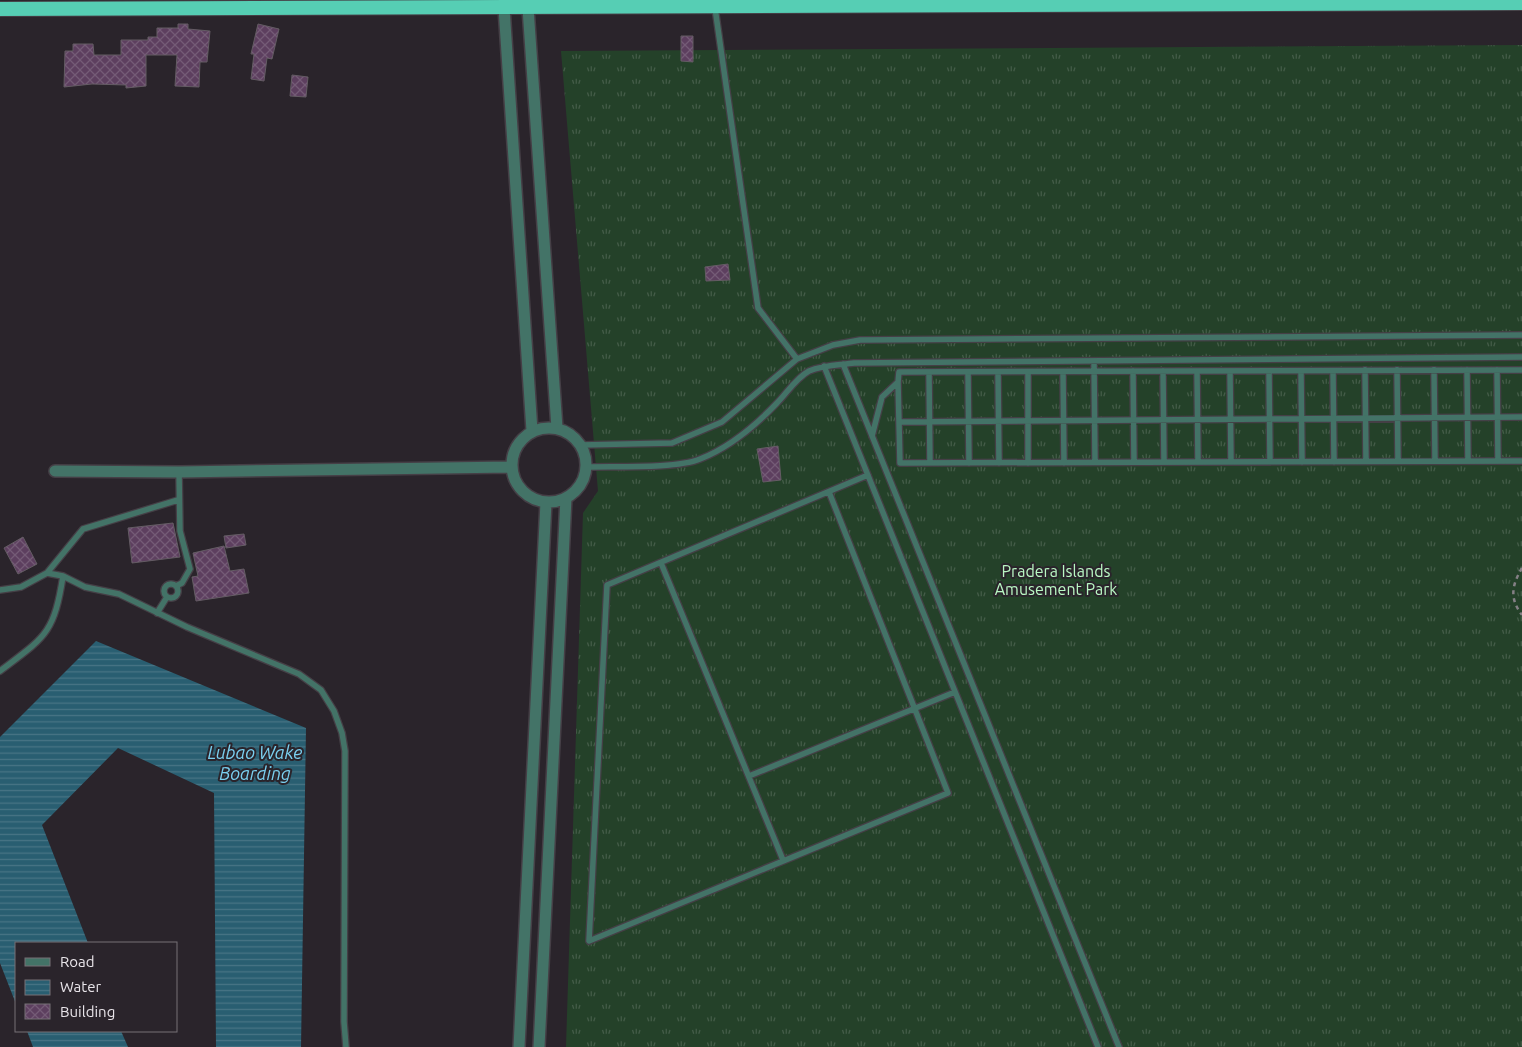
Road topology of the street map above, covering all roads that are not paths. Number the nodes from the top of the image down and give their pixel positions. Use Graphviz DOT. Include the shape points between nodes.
graph roads {
  1 [pos="1290,2"];
  2 [pos="1522,3"];
  3 [pos="706,5"];
  4 [pos="504,8"];
  5 [pos="528,8"];
  6 [pos="0,9"];
  7 [pos="535,129"];
  8 [pos="512,131"];
  9 [pos="1522,335"];
  10 [pos="1522,357"];
  11 [pos="797,359"];
  12 [pos="1094,361"];
  13 [pos="842,364"];
  14 [pos="824,366"];
  15 [pos="1366,370"];
  16 [pos="1397,370"];
  17 [pos="1434,370"];
  18 [pos="1467,370"];
  19 [pos="1497,370"];
  20 [pos="1522,370"];
  21 [pos="1163,371"];
  22 [pos="1197,371"];
  23 [pos="1230,371"];
  24 [pos="1270,371"];
  25 [pos="1301,371"];
  26 [pos="1333,371"];
  27 [pos="929,372"];
  28 [pos="968,372"];
  29 [pos="998,372"];
  30 [pos="1028,372"];
  31 [pos="1063,372"];
  32 [pos="1094,372"];
  33 [pos="1133,372"];
  34 [pos="898,382"];
  35 [pos="1467,417"];
  36 [pos="1498,417"];
  37 [pos="1522,417"];
  38 [pos="1333,418"];
  39 [pos="1366,418"];
  40 [pos="1398,418"];
  41 [pos="1435,418"];
  42 [pos="1231,419"];
  43 [pos="1270,419"];
  44 [pos="1302,419"];
  45 [pos="1063,420"];
  46 [pos="1094,420"];
  47 [pos="1133,420"];
  48 [pos="1163,420"];
  49 [pos="1197,420"];
  50 [pos="968,421"];
  51 [pos="999,421"];
  52 [pos="1028,421"];
  53 [pos="899,422"];
  54 [pos="929,422"];
  55 [pos="557,428"];
  56 [pos="532,432"];
  57 [pos="872,436"];
  58 [pos="581,445"];
  59 [pos="1398,461"];
  60 [pos="1435,461"];
  61 [pos="1468,461"];
  62 [pos="1498,461"];
  63 [pos="1522,461"];
  64 [pos="1095,462"];
  65 [pos="1134,462"];
  66 [pos="1164,462"];
  67 [pos="1198,462"];
  68 [pos="1231,462"];
  69 [pos="1270,462"];
  70 [pos="1302,462"];
  71 [pos="1334,462"];
  72 [pos="1366,462"];
  73 [pos="930,463"];
  74 [pos="969,463"];
  75 [pos="999,463"];
  76 [pos="1028,463"];
  77 [pos="1064,463"];
  78 [pos="512,467"];
  79 [pos="586,467"];
  80 [pos="55,471"];
  81 [pos="179,472"];
  82 [pos="868,475"];
  83 [pos="829,492"];
  84 [pos="566,498"];
  85 [pos="178,500"];
  86 [pos="546,502"];
  87 [pos="662,562"];
  88 [pos="47,573"];
  89 [pos="63,576"];
  90 [pos="176,586"];
  91 [pos="0,590"];
  92 [pos="167,597"];
  93 [pos="157,613"];
  94 [pos="0,671"];
  95 [pos="955,692"];
  96 [pos="915,708"];
  97 [pos="749,776"];
  98 [pos="783,860"];
  99 [pos="346,1047"];
  100 [pos="519,1047"];
  101 [pos="540,1047"];
  102 [pos="1098,1047"];
  103 [pos="1120,1047"];
  1 -- 2 [label="highway"];
  1 -- 3 [label="highway"];
  3 -- 5 [label="highway"];
  3 -- 11 [label="lane" via="758,308"];
  4 -- 5 [label="highway"];
  4 -- 6 [label="highway"];
  4 -- 8 [label="street"];
  5 -- 7 [label="street"];
  7 -- 8 [label="street"];
  7 -- 55 [label="street"];
  8 -- 56 [label="street"];
  9 -- 11 [label="lane" via="860,340 833,345"];
  10 -- 12 [label="lane"];
  11 -- 58 [label="lane" via="722,422 686,439 672,444"];
  12 -- 13 [label="lane"];
  12 -- 32 [label="lane"];
  13 -- 14 [label="lane"];
  13 -- 57 [label="lane"];
  14 -- 79 [label="lane" via="807,372 763,417 724,447 699,460 675,464"];
  14 -- 82 [label="lane"];
  15 -- 16 [label="lane"];
  15 -- 26 [label="lane"];
  15 -- 39 [label="lane"];
  16 -- 17 [label="lane"];
  16 -- 40 [label="lane"];
  17 -- 18 [label="lane"];
  17 -- 41 [label="lane"];
  18 -- 19 [label="lane"];
  18 -- 35 [label="lane"];
  19 -- 20 [label="lane"];
  19 -- 36 [label="lane"];
  21 -- 22 [label="lane"];
  21 -- 33 [label="lane"];
  21 -- 48 [label="lane"];
  22 -- 23 [label="lane"];
  22 -- 49 [label="lane"];
  23 -- 24 [label="lane"];
  23 -- 42 [label="lane"];
  24 -- 25 [label="lane"];
  24 -- 43 [label="lane"];
  25 -- 26 [label="lane"];
  25 -- 44 [label="lane"];
  26 -- 38 [label="lane"];
  27 -- 28 [label="lane"];
  27 -- 34 [label="lane" via="899,372"];
  27 -- 54 [label="lane"];
  28 -- 29 [label="lane"];
  28 -- 50 [label="lane"];
  29 -- 30 [label="lane"];
  29 -- 51 [label="lane"];
  30 -- 31 [label="lane"];
  30 -- 52 [label="lane"];
  31 -- 32 [label="lane"];
  31 -- 45 [label="lane"];
  32 -- 33 [label="lane"];
  32 -- 46 [label="lane"];
  33 -- 47 [label="lane"];
  34 -- 53 [label="lane"];
  34 -- 57 [label="lane" via="882,397"];
  35 -- 36 [label="lane"];
  35 -- 41 [label="lane"];
  35 -- 61 [label="lane"];
  36 -- 37 [label="lane"];
  36 -- 62 [label="lane"];
  38 -- 39 [label="lane"];
  38 -- 44 [label="lane"];
  38 -- 71 [label="lane"];
  39 -- 40 [label="lane"];
  39 -- 72 [label="lane"];
  40 -- 41 [label="lane"];
  40 -- 59 [label="lane"];
  41 -- 60 [label="lane"];
  42 -- 43 [label="lane"];
  42 -- 49 [label="lane"];
  42 -- 68 [label="lane"];
  43 -- 44 [label="lane"];
  43 -- 69 [label="lane"];
  44 -- 70 [label="lane"];
  45 -- 46 [label="lane"];
  45 -- 52 [label="lane"];
  45 -- 77 [label="lane"];
  46 -- 47 [label="lane"];
  46 -- 64 [label="lane"];
  47 -- 48 [label="lane"];
  47 -- 65 [label="lane"];
  48 -- 49 [label="lane"];
  48 -- 66 [label="lane"];
  49 -- 67 [label="lane"];
  50 -- 51 [label="lane"];
  50 -- 54 [label="lane"];
  50 -- 74 [label="lane"];
  51 -- 52 [label="lane"];
  51 -- 75 [label="lane"];
  52 -- 76 [label="lane"];
  53 -- 54 [label="lane"];
  53 -- 73 [label="lane" via="900,463"];
  54 -- 73 [label="lane"];
  55 -- 56 [label="street" via="540,428"];
  55 -- 58 [label="street" via="568,432"];
  56 -- 78 [label="street" via="517,446"];
  57 -- 103 [label="lane"];
  58 -- 79 [label="street"];
  59 -- 60 [label="lane"];
  59 -- 72 [label="lane"];
  60 -- 61 [label="lane"];
  61 -- 62 [label="lane"];
  62 -- 63 [label="lane"];
  64 -- 65 [label="lane"];
  64 -- 77 [label="lane"];
  65 -- 66 [label="lane"];
  66 -- 67 [label="lane"];
  67 -- 68 [label="lane"];
  68 -- 69 [label="lane"];
  69 -- 70 [label="lane"];
  70 -- 71 [label="lane"];
  71 -- 72 [label="lane"];
  73 -- 74 [label="lane"];
  74 -- 75 [label="lane"];
  75 -- 76 [label="lane"];
  76 -- 77 [label="lane"];
  78 -- 81 [label="street"];
  78 -- 86 [label="street" via="514,478 527,494"];
  79 -- 84 [label="street" via="582,482"];
  80 -- 81 [label="street"];
  81 -- 85 [label="lane"];
  82 -- 83 [label="lane"];
  82 -- 95 [label="lane"];
  83 -- 87 [label="lane"];
  83 -- 96 [label="lane"];
  84 -- 86 [label="street"];
  84 -- 101 [label="street"];
  85 -- 88 [label="lane" via="83,529"];
  85 -- 90 [label="lane" via="180,531 190,570 182,583"];
  86 -- 100 [label="street"];
  87 -- 97 [label="lane"];
  87 -- 98 [label="lane" via="607,585 589,941"];
  88 -- 89 [label="lane"];
  88 -- 91 [label="lane" via="21,587"];
  89 -- 93 [label="lane" via="84,586 119,594"];
  89 -- 94 [label="lane" via="58,607 49,629 39,641"];
  90 -- 92 [label="lane" via="177,595"];
  90 -- 92 [label="lane" via="166,586"];
  92 -- 93 [label="lane"];
  93 -- 99 [label="lane" via="299,674 321,690 334,711 345,751"];
  95 -- 96 [label="lane"];
  95 -- 102 [label="lane"];
  96 -- 97 [label="lane"];
  96 -- 98 [label="lane" via="948,792"];
  97 -- 98 [label="lane"];
}
